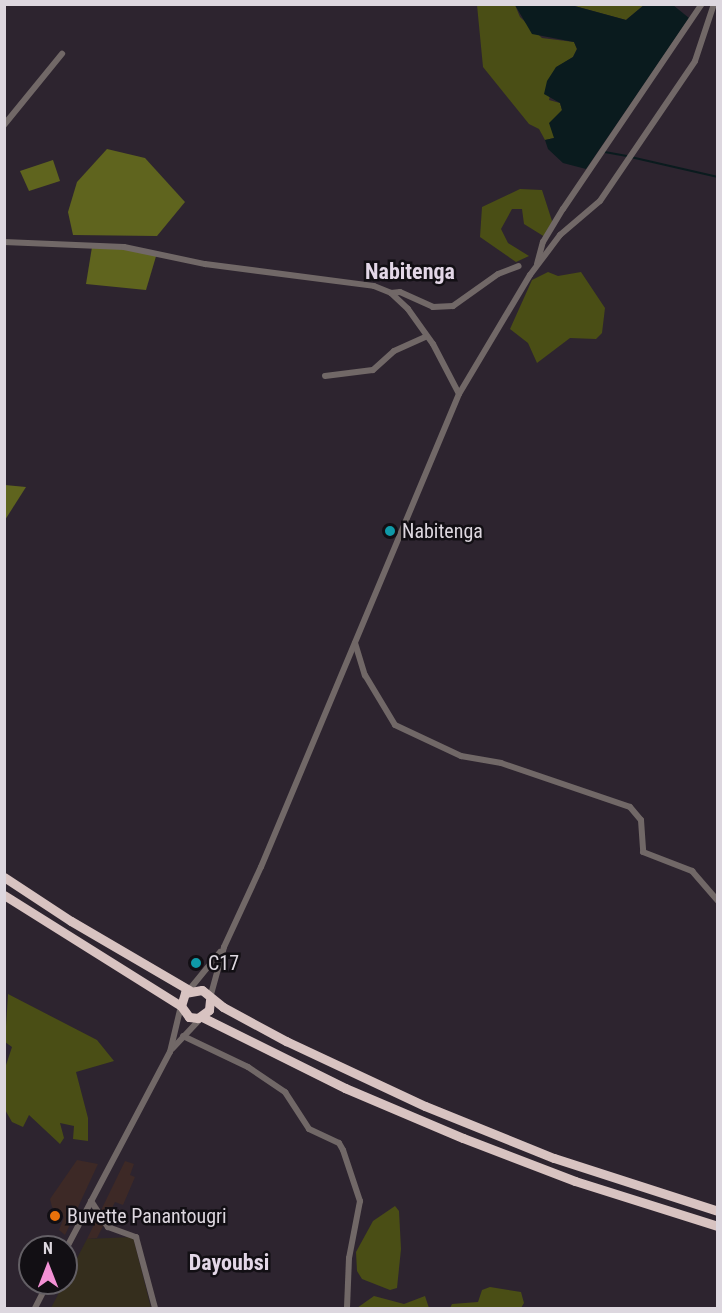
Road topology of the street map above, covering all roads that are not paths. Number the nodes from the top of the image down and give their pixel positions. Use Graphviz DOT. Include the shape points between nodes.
graph roads {
  1 [pos="702,4"];
  2 [pos="714,4"];
  3 [pos="62,54"];
  4 [pos="4,125"];
  5 [pos="4,242"];
  6 [pos="519,266"];
  7 [pos="537,267"];
  8 [pos="391,293"];
  9 [pos="427,336"];
  10 [pos="325,376"];
  11 [pos="459,394"];
  12 [pos="355,643"];
  13 [pos="4,877"];
  14 [pos="4,895"];
  15 [pos="717,901"];
  16 [pos="224,947"];
  17 [pos="189,990"];
  18 [pos="210,1000"];
  19 [pos="181,1006"];
  20 [pos="202,1017"];
  21 [pos="183,1036"];
  22 [pos="170,1052"];
  23 [pos="92,1201"];
  24 [pos="717,1211"];
  25 [pos="717,1226"];
  26 [pos="74,1235"];
  27 [pos="155,1308"];
  28 [pos="347,1308"];
  1 -- 7 [label="street" via="563,209 543,242"];
  2 -- 7 [label="street" via="695,61 600,201 560,235"];
  3 -- 4 [label="street"];
  5 -- 8 [label="street" via="124,247 205,264 350,281"];
  6 -- 8 [label="street" via="498,274 453,306 433,307 400,292"];
  7 -- 11 [label="street"];
  8 -- 9 [label="street"];
  9 -- 10 [label="street" via="394,351 373,370"];
  9 -- 11 [label="street"];
  11 -- 12 [label="street"];
  12 -- 15 [label="street" via="364,675 383,699 395,724 461,756 501,764 630,807 641,820 643,852 692,871"];
  12 -- 16 [label="street"];
  13 -- 17 [label="highway"];
  14 -- 19 [label="highway"];
  16 -- 17 [label="street"];
  16 -- 18 [label="street"];
  17 -- 18 [label="highway" via="202,990"];
  17 -- 19 [label="highway" via="182,997"];
  18 -- 20 [label="highway" via="209,1010"];
  18 -- 24 [label="highway" via="324,1059 466,1123 565,1162"];
  19 -- 20 [label="highway" via="189,1017"];
  19 -- 22 [label="street"];
  20 -- 21 [label="street"];
  20 -- 25 [label="highway" via="345,1088 463,1138 575,1181"];
  21 -- 22 [label="street"];
  21 -- 28 [label="street" via="248,1067 285,1092 309,1129 339,1143 360,1201 350,1258"];
  22 -- 23 [label="street"];
  23 -- 26 [label="street"];
  23 -- 27 [label="street" via="108,1227 136,1237"];
}
